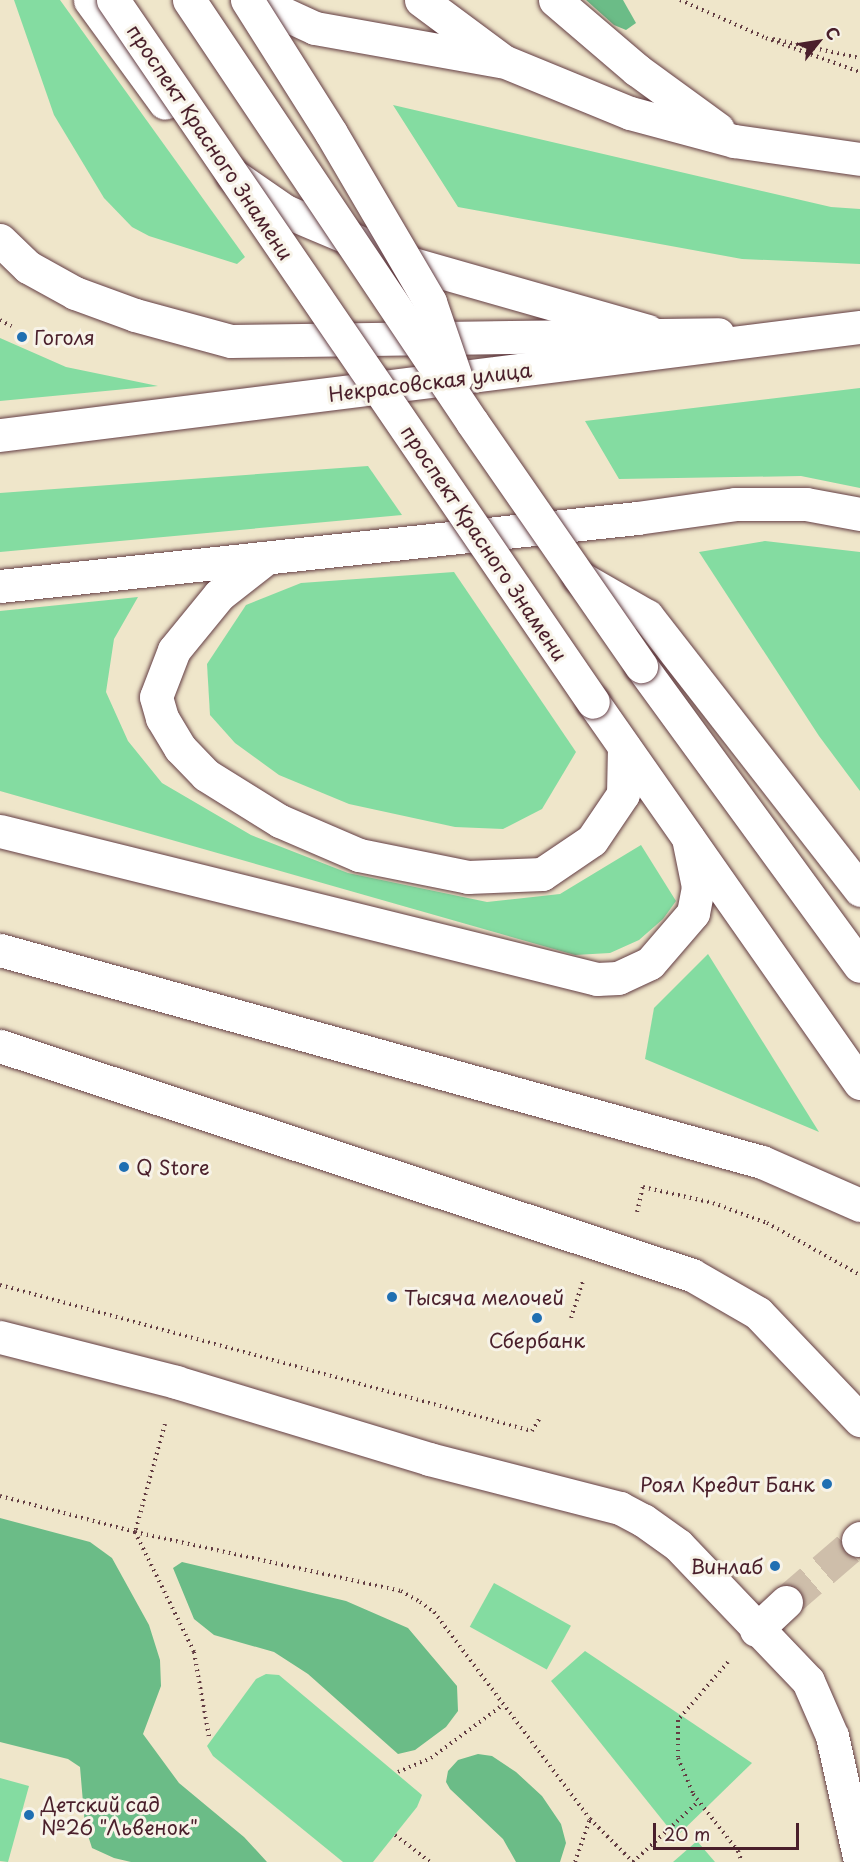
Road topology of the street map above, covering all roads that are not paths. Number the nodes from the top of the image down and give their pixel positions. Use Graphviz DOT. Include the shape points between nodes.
graph roads {
  1 [pos="90,0"];
  2 [pos="113,0"];
  3 [pos="189,0"];
  4 [pos="247,0"];
  5 [pos="254,0"];
  6 [pos="421,0"];
  7 [pos="555,0"];
  8 [pos="503,61"];
  9 [pos="734,141"];
  10 [pos="860,159"];
  11 [pos="0,240"];
  12 [pos="860,327"];
  13 [pos="658,334"];
  14 [pos="815,334"];
  15 [pos="471,422"];
  16 [pos="0,435"];
  17 [pos="860,514"];
  18 [pos="265,559"];
  19 [pos="579,577"];
  20 [pos="0,586"];
  21 [pos="624,747"];
  22 [pos="0,831"];
  23 [pos="688,837"];
  24 [pos="860,890"];
  25 [pos="0,950"];
  26 [pos="860,966"];
  27 [pos="0,1046"];
  28 [pos="860,1083"];
  29 [pos="860,1205"];
  30 [pos="0,1337"];
  31 [pos="860,1420"];
  32 [pos="786,1602"];
  33 [pos="756,1630"];
  34 [pos="860,1861"];
  1 -- 13 [label="main road" via="179,123 234,176 285,211 409,263"];
  2 -- 21 [label="main road, проспект Красного Знамени, bridge"];
  3 -- 15 [label="main road, bridge"];
  4 -- 15 [label="main road, bridge" via="332,132 430,302"];
  5 -- 8 [label="main road" via="315,28"];
  6 -- 8 [label="main road"];
  7 -- 9 [label="main road" via="637,70"];
  8 -- 9 [label="main road" via="630,113"];
  9 -- 10 [label="main road"];
  11 -- 13 [label="main road" via="28,267 75,293 135,315 231,341"];
  12 -- 14 [label="main road, Некрасовская улица"];
  13 -- 14 [label="main road"];
  14 -- 16 [label="main road, Некрасовская улица"];
  15 -- 19 [label="main road, bridge"];
  17 -- 18 [label="main road" via="806,504 735,504"];
  18 -- 20 [label="main road"];
  18 -- 21 [label="main road" via="219,595 174,650 156,697 162,718 180,748 206,775 280,821 358,855 468,877 542,874 592,840 623,794"];
  19 -- 24 [label="main road" via="647,616"];
  19 -- 26 [label="main road, bridge"];
  21 -- 23 [label="main road, проспект Красного Знамени"];
  22 -- 23 [label="main road" via="597,979 618,978 651,963 693,913 698,887"];
  23 -- 28 [label="main road, проспект Красного Знамени"];
  25 -- 29 [label="main road" via="762,1162"];
  27 -- 31 [label="main road" via="692,1275 758,1313"];
  30 -- 33 [label="main road" via="176,1383 429,1459 620,1508 678,1545"];
  32 -- 33 [label="main road"];
  33 -- 34 [label="main road" via="808,1681 832,1736"];
}
